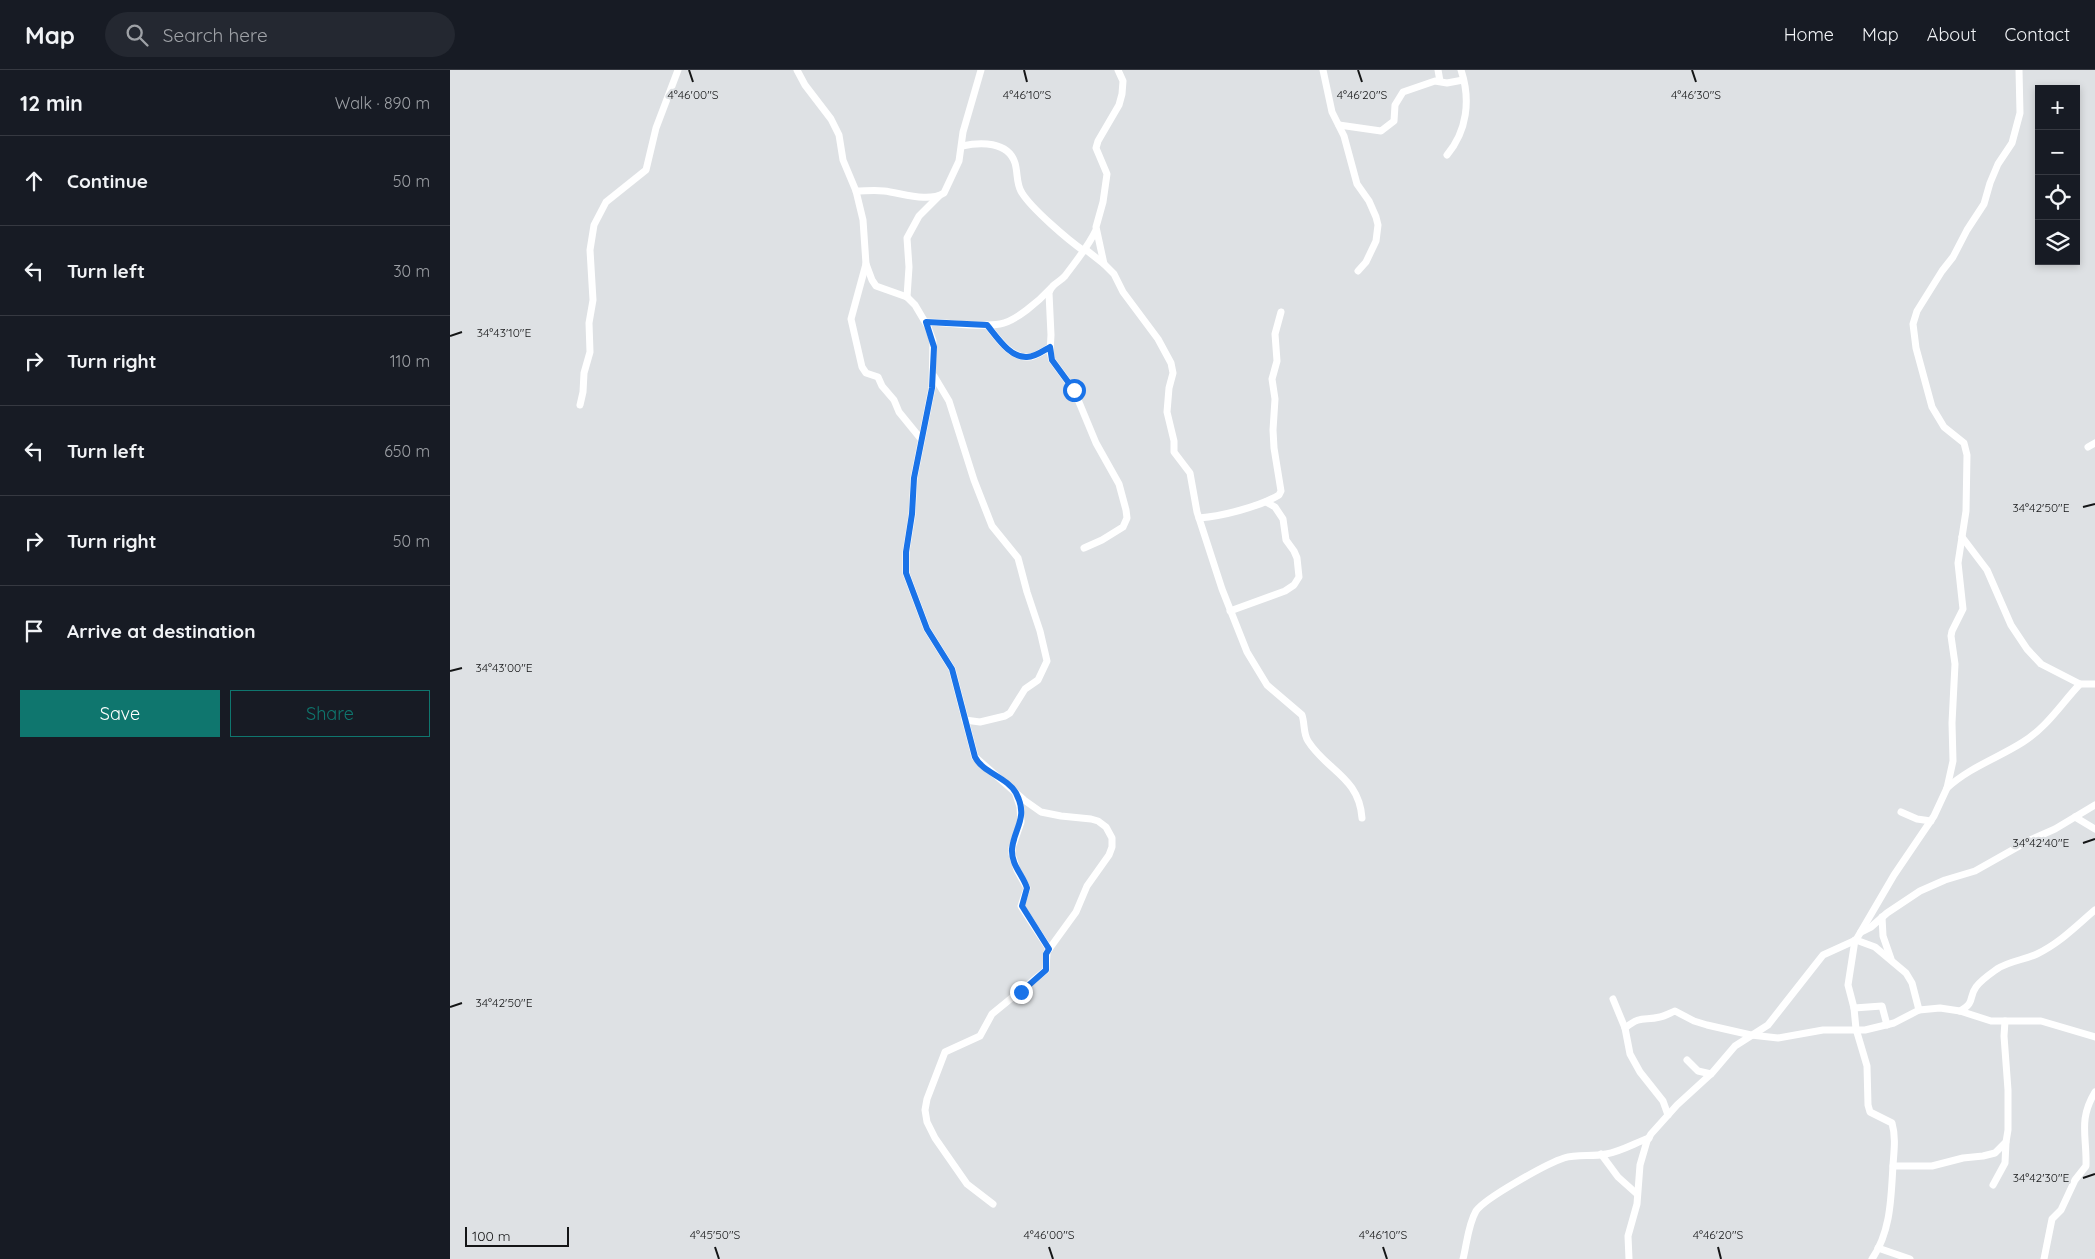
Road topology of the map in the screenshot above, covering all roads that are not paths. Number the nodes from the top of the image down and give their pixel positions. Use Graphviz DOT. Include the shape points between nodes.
graph roads {
  1 [pos="678,70"];
  2 [pos="797,70"];
  3 [pos="981,70"];
  4 [pos="1118,70"];
  5 [pos="1323,70"];
  6 [pos="1438,70"];
  7 [pos="1460,70"];
  8 [pos="2019,70"];
  9 [pos="1463,80"];
  10 [pos="1440,81"];
  11 [pos="1339,125"];
  12 [pos="962,146"];
  13 [pos="1447,155"];
  14 [pos="856,190"];
  15 [pos="939,196"];
  16 [pos="1096,230"];
  17 [pos="1085,250"];
  18 [pos="866,264"];
  19 [pos="1104,264"];
  20 [pos="1358,271"];
  21 [pos="1050,289"];
  22 [pos="907,297"];
  23 [pos="1281,312"];
  24 [pos="926,322"];
  25 [pos="987,325"];
  26 [pos="1050,347"];
  27 [pos="933,371"];
  28 [pos="580,405"];
  29 [pos="921,439"];
  30 [pos="2095,443"];
  31 [pos="2088,448"];
  32 [pos="1266,502"];
  33 [pos="1199,518"];
  34 [pos="1962,537"];
  35 [pos="1084,548"];
  36 [pos="1230,611"];
  37 [pos="2080,684"];
  38 [pos="2095,684"];
  39 [pos="965,720"];
  40 [pos="1947,788"];
  41 [pos="1015,792"];
  42 [pos="2095,805"];
  43 [pos="1901,812"];
  44 [pos="2076,817"];
  45 [pos="1362,818"];
  46 [pos="1931,821"];
  47 [pos="2095,829"];
  48 [pos="2095,910"];
  49 [pos="1882,917"];
  50 [pos="1861,932"];
  51 [pos="1856,940"];
  52 [pos="1049,949"];
  53 [pos="1892,962"];
  54 [pos="1613,999"];
  55 [pos="1854,1008"];
  56 [pos="1919,1010"];
  57 [pos="1960,1011"];
  58 [pos="2005,1020"];
  59 [pos="1887,1025"];
  60 [pos="1625,1028"];
  61 [pos="1856,1029"];
  62 [pos="1752,1036"];
  63 [pos="2095,1036"];
  64 [pos="1687,1060"];
  65 [pos="1711,1074"];
  66 [pos="2095,1092"];
  67 [pos="1668,1115"];
  68 [pos="1649,1138"];
  69 [pos="2006,1142"];
  70 [pos="1601,1154"];
  71 [pos="1893,1166"];
  72 [pos="1993,1185"];
  73 [pos="1638,1194"];
  74 [pos="993,1204"];
  75 [pos="1878,1248"];
  76 [pos="1462,1259"];
  77 [pos="1629,1259"];
  78 [pos="1872,1259"];
  79 [pos="1910,1259"];
  80 [pos="2044,1259"];
  1 -- 28 [label="street" via="656,128 646,170 606,202 594,226 590,250 593,300 590,352"];
  2 -- 14 [label="street" via="805,86 831,119"];
  3 -- 12 [label="street"];
  4 -- 16 [label="street" via="1123,82 1119,105 1096,148 1107,174"];
  5 -- 11 [label="street" via="1332,112"];
  6 -- 10 [label="street"];
  7 -- 9 [label="street"];
  8 -- 34 [label="street" via="2020,113 2012,143 1998,164 1984,204 1954,257 1917,311 1913,324 1932,407 1944,427 1964,443 1967,455 1968,481"];
  9 -- 10 [label="street"];
  9 -- 13 [label="street" via="1466,94 1464,122 1460,137"];
  10 -- 11 [label="street" via="1401,94 1395,105 1394,121 1381,131"];
  11 -- 20 [label="street" via="1357,184 1369,201 1378,225 1376,241"];
  12 -- 15 [label="street" via="956,169 944,193"];
  12 -- 17 [label="street" via="995,145 1007,150 1015,163 1020,189 1033,207"];
  14 -- 15 [label="street"];
  14 -- 18 [label="street" via="863,220"];
  15 -- 22 [label="street" via="919,216 907,238"];
  16 -- 17 [label="street"];
  16 -- 19 [label="street"];
  17 -- 19 [label="street"];
  17 -- 21 [label="street"];
  18 -- 22 [label="street" via="876,286"];
  18 -- 29 [label="street" via="851,319 862,367 878,377 899,412"];
  19 -- 33 [label="street" via="1114,274 1172,363 1168,420 1174,452 1190,473"];
  21 -- 25 [label="street" via="1040,300 1010,320"];
  21 -- 26 [label="street"];
  22 -- 24 [label="street"];
  23 -- 32 [label="street" via="1275,334 1278,361 1272,379 1274,448 1281,485 1279,495"];
  24 -- 25 [label="street"];
  24 -- 27 [label="street" via="934,347"];
  25 -- 26 [label="street" via="1006,347 1023,357"];
  26 -- 35 [label="street" via="1052,360 1074,390 1096,443 1119,484 1126,510 1123,527"];
  27 -- 29 [label="street" via="932,395"];
  27 -- 39 [label="street" via="936,382 949,401 992,526 1018,558 1047,661 1038,680 1025,689 1010,713 980,722"];
  29 -- 39 [label="street" via="906,543 906,573 927,629 952,669"];
  30 -- 31 [label="street"];
  32 -- 33 [label="street"];
  32 -- 36 [label="street" via="1275,507 1283,519 1286,540 1297,558 1299,577 1285,591"];
  33 -- 36 [label="street"];
  34 -- 37 [label="street" via="1986,570 2011,625 2027,649 2047,668"];
  34 -- 40 [label="street" via="1958,563 1963,608 1951,636 1955,664 1953,761"];
  36 -- 45 [label="street" via="1261,676 1276,694 1302,715 1308,741 1348,781 1360,803"];
  37 -- 38 [label="street"];
  37 -- 40 [label="street" via="2035,734 2003,755 1967,772"];
  39 -- 41 [label="street" via="977,761"];
  40 -- 46 [label="street"];
  41 -- 52 [label="street" via="1021,822 1012,854 1027,888 1022,906"];
  41 -- 52 [label="street" via="1041,812 1098,821 1112,838 1109,855 1087,886 1076,912"];
  42 -- 44 [label="street"];
  43 -- 46 [label="street"];
  44 -- 47 [label="street"];
  44 -- 49 [label="street" via="1975,872 1920,891"];
  46 -- 50 [label="street"];
  48 -- 57 [label="street" via="2048,948 1998,969 1975,988 1972,1001"];
  49 -- 50 [label="street"];
  49 -- 53 [label="street" via="1883,936"];
  50 -- 51 [label="street"];
  51 -- 53 [label="street" via="1874,946"];
  51 -- 55 [label="street" via="1848,985"];
  51 -- 62 [label="street" via="1824,955 1768,1025"];
  52 -- 74 [label="street" via="1044,972 992,1014 980,1036 945,1052 927,1099 927,1122 935,1138 968,1184"];
  53 -- 56 [label="street" via="1910,978"];
  54 -- 60 [label="street"];
  55 -- 59 [label="street" via="1882,1006"];
  55 -- 61 [label="street"];
  56 -- 57 [label="street" via="1940,1008"];
  56 -- 59 [label="street"];
  57 -- 58 [label="street" via="1991,1021"];
  58 -- 63 [label="street" via="2041,1021"];
  58 -- 69 [label="street"];
  59 -- 61 [label="street"];
  60 -- 62 [label="street" via="1639,1020 1676,1011 1694,1021"];
  60 -- 67 [label="street" via="1630,1054 1664,1102"];
  61 -- 62 [label="street" via="1823,1030 1784,1038"];
  61 -- 71 [label="street" via="1867,1066 1870,1112 1892,1123 1894,1128"];
  62 -- 65 [label="street" via="1735,1046"];
  64 -- 65 [label="street" via="1698,1072"];
  65 -- 67 [label="street"];
  66 -- 80 [label="street" via="2083,1126 2086,1166 2075,1180 2061,1210 2052,1219"];
  67 -- 68 [label="street"];
  68 -- 70 [label="street"];
  68 -- 73 [label="street" via="1640,1166"];
  69 -- 71 [label="street" via="1995,1153 1983,1156 1932,1166"];
  69 -- 72 [label="street" via="2005,1162"];
  70 -- 73 [label="street" via="1618,1177"];
  70 -- 76 [label="street" via="1557,1161 1486,1202 1477,1210"];
  71 -- 75 [label="street" via="1891,1206"];
  73 -- 77 [label="street" via="1628,1236"];
  75 -- 78 [label="street"];
  75 -- 79 [label="street"];
}
